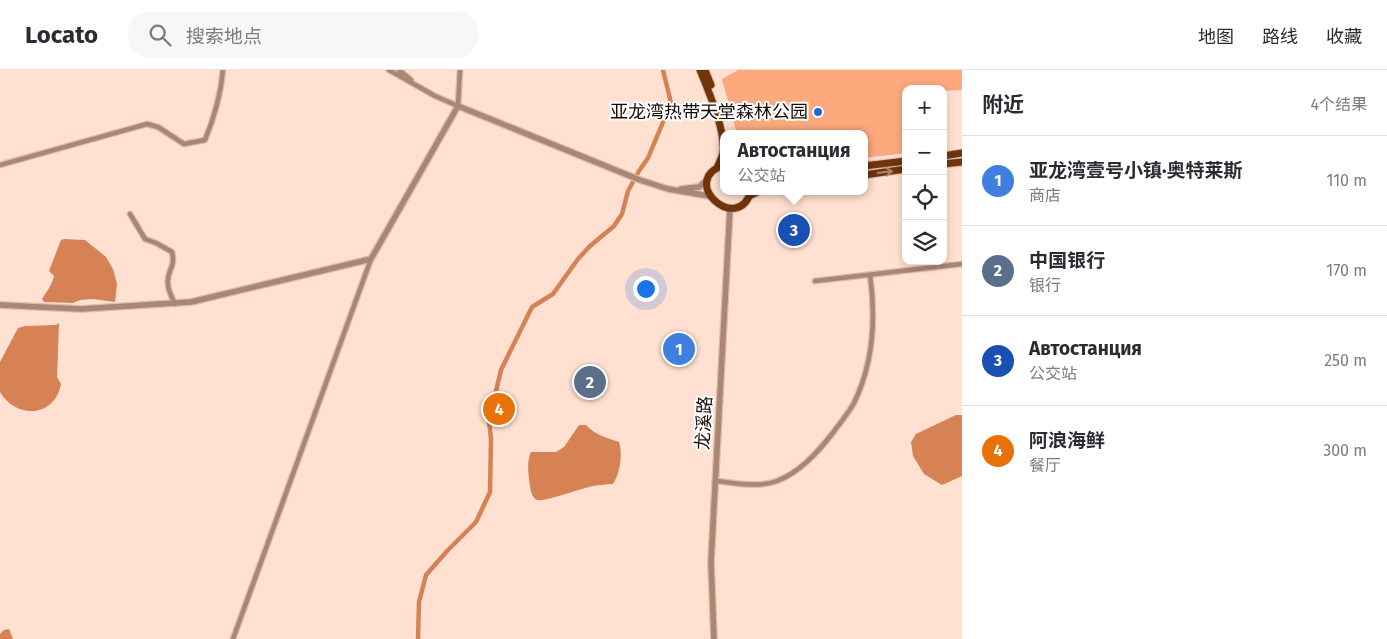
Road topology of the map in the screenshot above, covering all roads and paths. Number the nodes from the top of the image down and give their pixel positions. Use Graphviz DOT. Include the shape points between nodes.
graph roads {
  1 [pos="223,70"];
  2 [pos="389,70"];
  3 [pos="399,70"];
  4 [pos="460,70"];
  5 [pos="700,70"];
  6 [pos="705,70"];
  7 [pos="422,89"];
  8 [pos="458,106"];
  9 [pos="724,130"];
  10 [pos="720,133"];
  11 [pos="962,153"];
  12 [pos="947,155"];
  13 [pos="902,161"];
  14 [pos="962,162"];
  15 [pos="947,164"];
  16 [pos="0,165"];
  17 [pos="868,166"];
  18 [pos="720,167"];
  19 [pos="902,169"];
  20 [pos="868,174"];
  21 [pos="708,179"];
  22 [pos="668,189"];
  23 [pos="749,195"];
  24 [pos="710,196"];
  25 [pos="730,208"];
  26 [pos="130,214"];
  27 [pos="371,259"];
  28 [pos="962,264"];
  29 [pos="870,275"];
  30 [pos="815,281"];
  31 [pos="175,304"];
  32 [pos="0,305"];
  33 [pos="716,481"];
  34 [pos="233,639"];
  35 [pos="714,639"];
  1 -- 16 [label="street" via="222,87 206,140 184,144 158,127 147,124"];
  2 -- 7 [label="street"];
  3 -- 7 [label="street"];
  4 -- 8 [label="street"];
  5 -- 10 [label="main road"];
  6 -- 9 [label="main road"];
  7 -- 8 [label="street"];
  8 -- 22 [label="street"];
  8 -- 27 [label="street"];
  11 -- 12 [label="main road"];
  13 -- 17 [label="main road"];
  14 -- 15 [label="main road"];
  18 -- 21 [label="main road"];
  20 -- 19 [label="main road, one-way"];
  21 -- 22 [label="street" via="694,189"];
  21 -- 24 [label="main road"];
  22 -- 24 [label="street"];
  23 -- 25 [label="main road" via="744,203"];
  24 -- 25 [label="main road" via="722,207"];
  25 -- 33 [label="street, 龙溪路"];
  26 -- 31 [label="street" via="145,239 172,252 174,263 167,283"];
  27 -- 31 [label="street"];
  27 -- 34 [label="street"];
  28 -- 29 [label="street"];
  29 -- 30 [label="street"];
  29 -- 33 [label="street" via="873,330 869,357 853,404 827,441 806,463 776,482 755,485"];
  31 -- 32 [label="street" via="81,309"];
  33 -- 35 [label="street, 龙溪路" via="711,562"];
}
